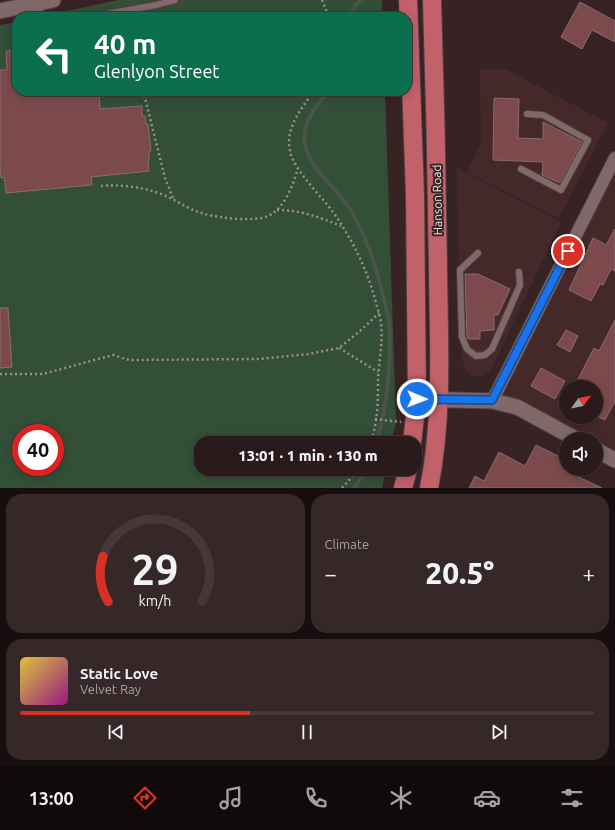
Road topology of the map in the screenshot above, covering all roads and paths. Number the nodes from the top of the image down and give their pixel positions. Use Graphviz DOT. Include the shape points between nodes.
graph roads {
  1 [pos="53,0"];
  2 [pos="174,0"];
  3 [pos="322,0"];
  4 [pos="408,0"];
  5 [pos="432,0"];
  6 [pos="40,10"];
  7 [pos="0,11"];
  8 [pos="118,12"];
  9 [pos="327,12"];
  10 [pos="408,12"];
  11 [pos="144,96"];
  12 [pos="310,96"];
  13 [pos="411,96"];
  14 [pos="527,114"];
  15 [pos="615,158"];
  16 [pos="298,168"];
  17 [pos="521,169"];
  18 [pos="101,186"];
  19 [pos="173,198"];
  20 [pos="276,210"];
  21 [pos="342,226"];
  22 [pos="478,253"];
  23 [pos="519,272"];
  24 [pos="379,313"];
  25 [pos="339,348"];
  26 [pos="378,372"];
  27 [pos="0,374"];
  28 [pos="417,399"];
  29 [pos="439,400"];
  30 [pos="492,400"];
  31 [pos="377,420"];
  32 [pos="403,422"];
  33 [pos="563,432"];
  34 [pos="372,436"];
  35 [pos="413,436"];
  36 [pos="603,454"];
  37 [pos="615,460"];
  38 [pos="353,476"];
  39 [pos="406,476"];
  40 [pos="342,488"];
  41 [pos="403,488"];
  42 [pos="428,488"];
  1 -- 6 [label="street"];
  2 -- 8 [label="lane"];
  3 -- 9 [label="path"];
  4 -- 10 [label="main road, Hanson Road"];
  5 -- 29 [label="main road, Hanson Road"];
  6 -- 7 [label="street"];
  11 -- 19 [label="path" via="165,178"];
  12 -- 16 [label="path" via="296,116 289,135 290,152"];
  13 -- 28 [label="main road, Hanson Road"];
  14 -- 17 [label="lane" via="543,116 588,140 561,190"];
  15 -- 30 [label="street"];
  16 -- 20 [label="path" via="286,198"];
  16 -- 21 [label="path"];
  18 -- 19 [label="path" via="114,184"];
  19 -- 20 [label="path" via="204,214 237,219 267,217"];
  20 -- 21 [label="path" via="311,214"];
  21 -- 24 [label="path" via="362,262"];
  22 -- 23 [label="lane" via="460,270 462,337 467,349 476,356 485,355 492,349 520,285"];
  24 -- 25 [label="path"];
  24 -- 26 [label="path" via="381,347"];
  25 -- 26 [label="path"];
  25 -- 27 [label="path" via="258,359 129,360 113,355 43,374"];
  26 -- 31 [label="path"];
  28 -- 29 [label="street"];
  28 -- 35 [label="main road, Hanson Road"];
  29 -- 30 [label="street"];
  29 -- 42 [label="main road, Hanson Road" via="434,458"];
  30 -- 33 [label="street" via="517,407"];
  31 -- 32 [label="path"];
  31 -- 34 [label="path"];
  36 -- 37 [label="street"];
  38 -- 40 [label="path"];
  39 -- 41 [label="main road"];
}
